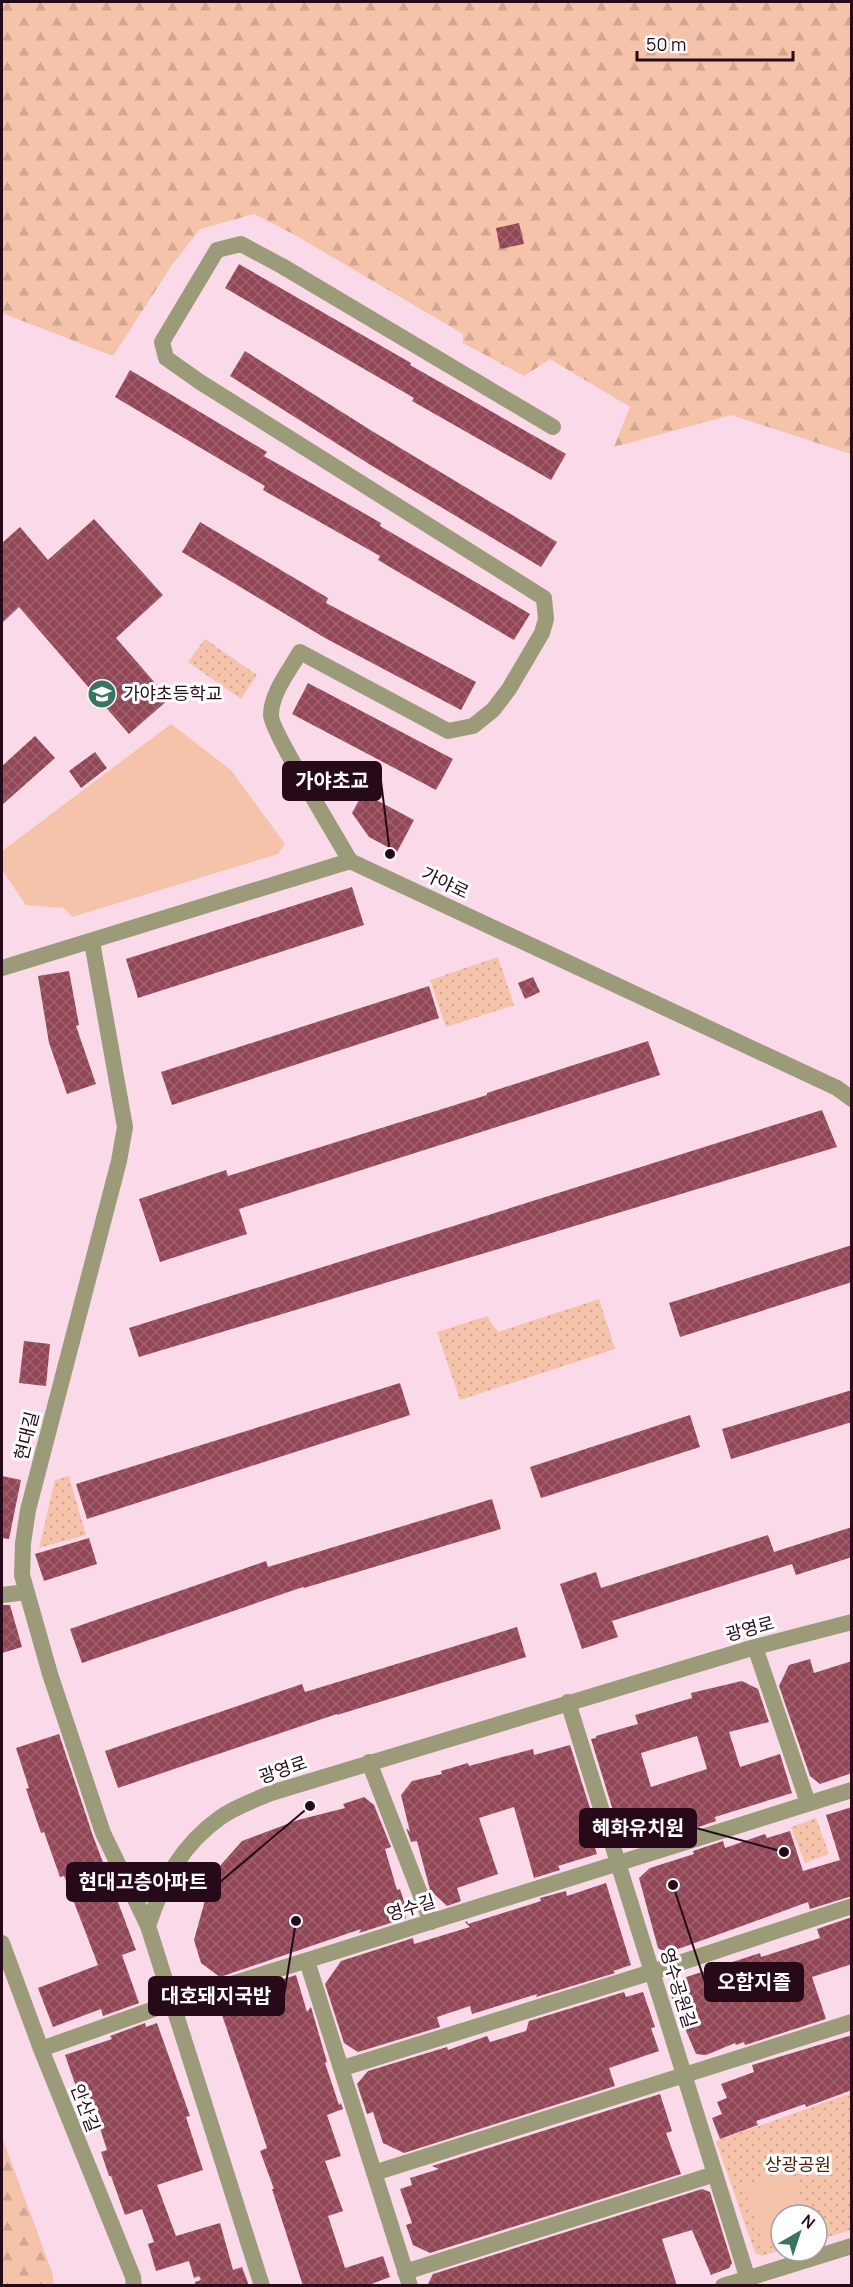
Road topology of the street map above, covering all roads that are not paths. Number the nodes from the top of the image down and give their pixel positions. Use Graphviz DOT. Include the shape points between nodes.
graph roads {
  1 [pos="553,427"];
  2 [pos="350,861"];
  3 [pos="92,942"];
  4 [pos="2,968"];
  5 [pos="852,1099"];
  6 [pos="27,1592"];
  7 [pos="2,1595"];
  8 [pos="852,1622"];
  9 [pos="755,1647"];
  10 [pos="568,1702"];
  11 [pos="369,1762"];
  12 [pos="852,1790"];
  13 [pos="808,1803"];
  14 [pos="618,1863"];
  15 [pos="852,1906"];
  16 [pos="432,1922"];
  17 [pos="148,1926"];
  18 [pos="2,1943"];
  19 [pos="307,1961"];
  20 [pos="652,1972"];
  21 [pos="174,2002"];
  22 [pos="852,2022"];
  23 [pos="41,2049"];
  24 [pos="342,2068"];
  25 [pos="684,2075"];
  26 [pos="374,2173"];
  27 [pos="715,2174"];
  28 [pos="851,2247"];
  29 [pos="408,2279"];
  30 [pos="748,2282"];
  31 [pos="134,2286"];
  32 [pos="262,2286"];
  33 [pos="723,2286"];
  1 -- 2 [label="street" via="241,244 217,250 162,342 166,358 200,382 544,598 546,619 542,633 509,689 493,710 473,726 448,731 300,652 276,695 270,716"];
  2 -- 3 [label="street"];
  2 -- 5 [label="street, 가야로" via="837,1088"];
  3 -- 4 [label="street"];
  3 -- 6 [label="street, 현대길" via="125,1127 28,1510 22,1575"];
  6 -- 7 [label="street"];
  6 -- 17 [label="street, 현대길" via="103,1833"];
  8 -- 9 [label="street, 광영로"];
  9 -- 10 [label="street, 광영로"];
  9 -- 13 [label="street"];
  10 -- 11 [label="street, 광영로"];
  10 -- 14 [label="street, 영수공원길"];
  11 -- 16 [label="street"];
  11 -- 17 [label="street, 광영로" via="271,1793 222,1816 185,1848 159,1892"];
  12 -- 13 [label="street, 영수길"];
  13 -- 14 [label="street, 영수길"];
  14 -- 16 [label="street, 영수길"];
  14 -- 20 [label="street, 영수공원길"];
  15 -- 20 [label="street"];
  16 -- 19 [label="street, 영수길"];
  17 -- 21 [label="street"];
  18 -- 23 [label="street, 안산길"];
  19 -- 21 [label="street, 영수길"];
  19 -- 24 [label="street"];
  20 -- 24 [label="street"];
  20 -- 25 [label="street, 영수공원길"];
  21 -- 23 [label="street, 영수길"];
  21 -- 32 [label="street"];
  22 -- 25 [label="street"];
  23 -- 31 [label="street, 안산길"];
  24 -- 26 [label="street"];
  25 -- 26 [label="street"];
  25 -- 27 [label="street, 영수공원길"];
  26 -- 29 [label="street"];
  27 -- 29 [label="street"];
  27 -- 30 [label="street, 영수공원길"];
  28 -- 30 [label="street"];
  30 -- 33 [label="street"];
}
